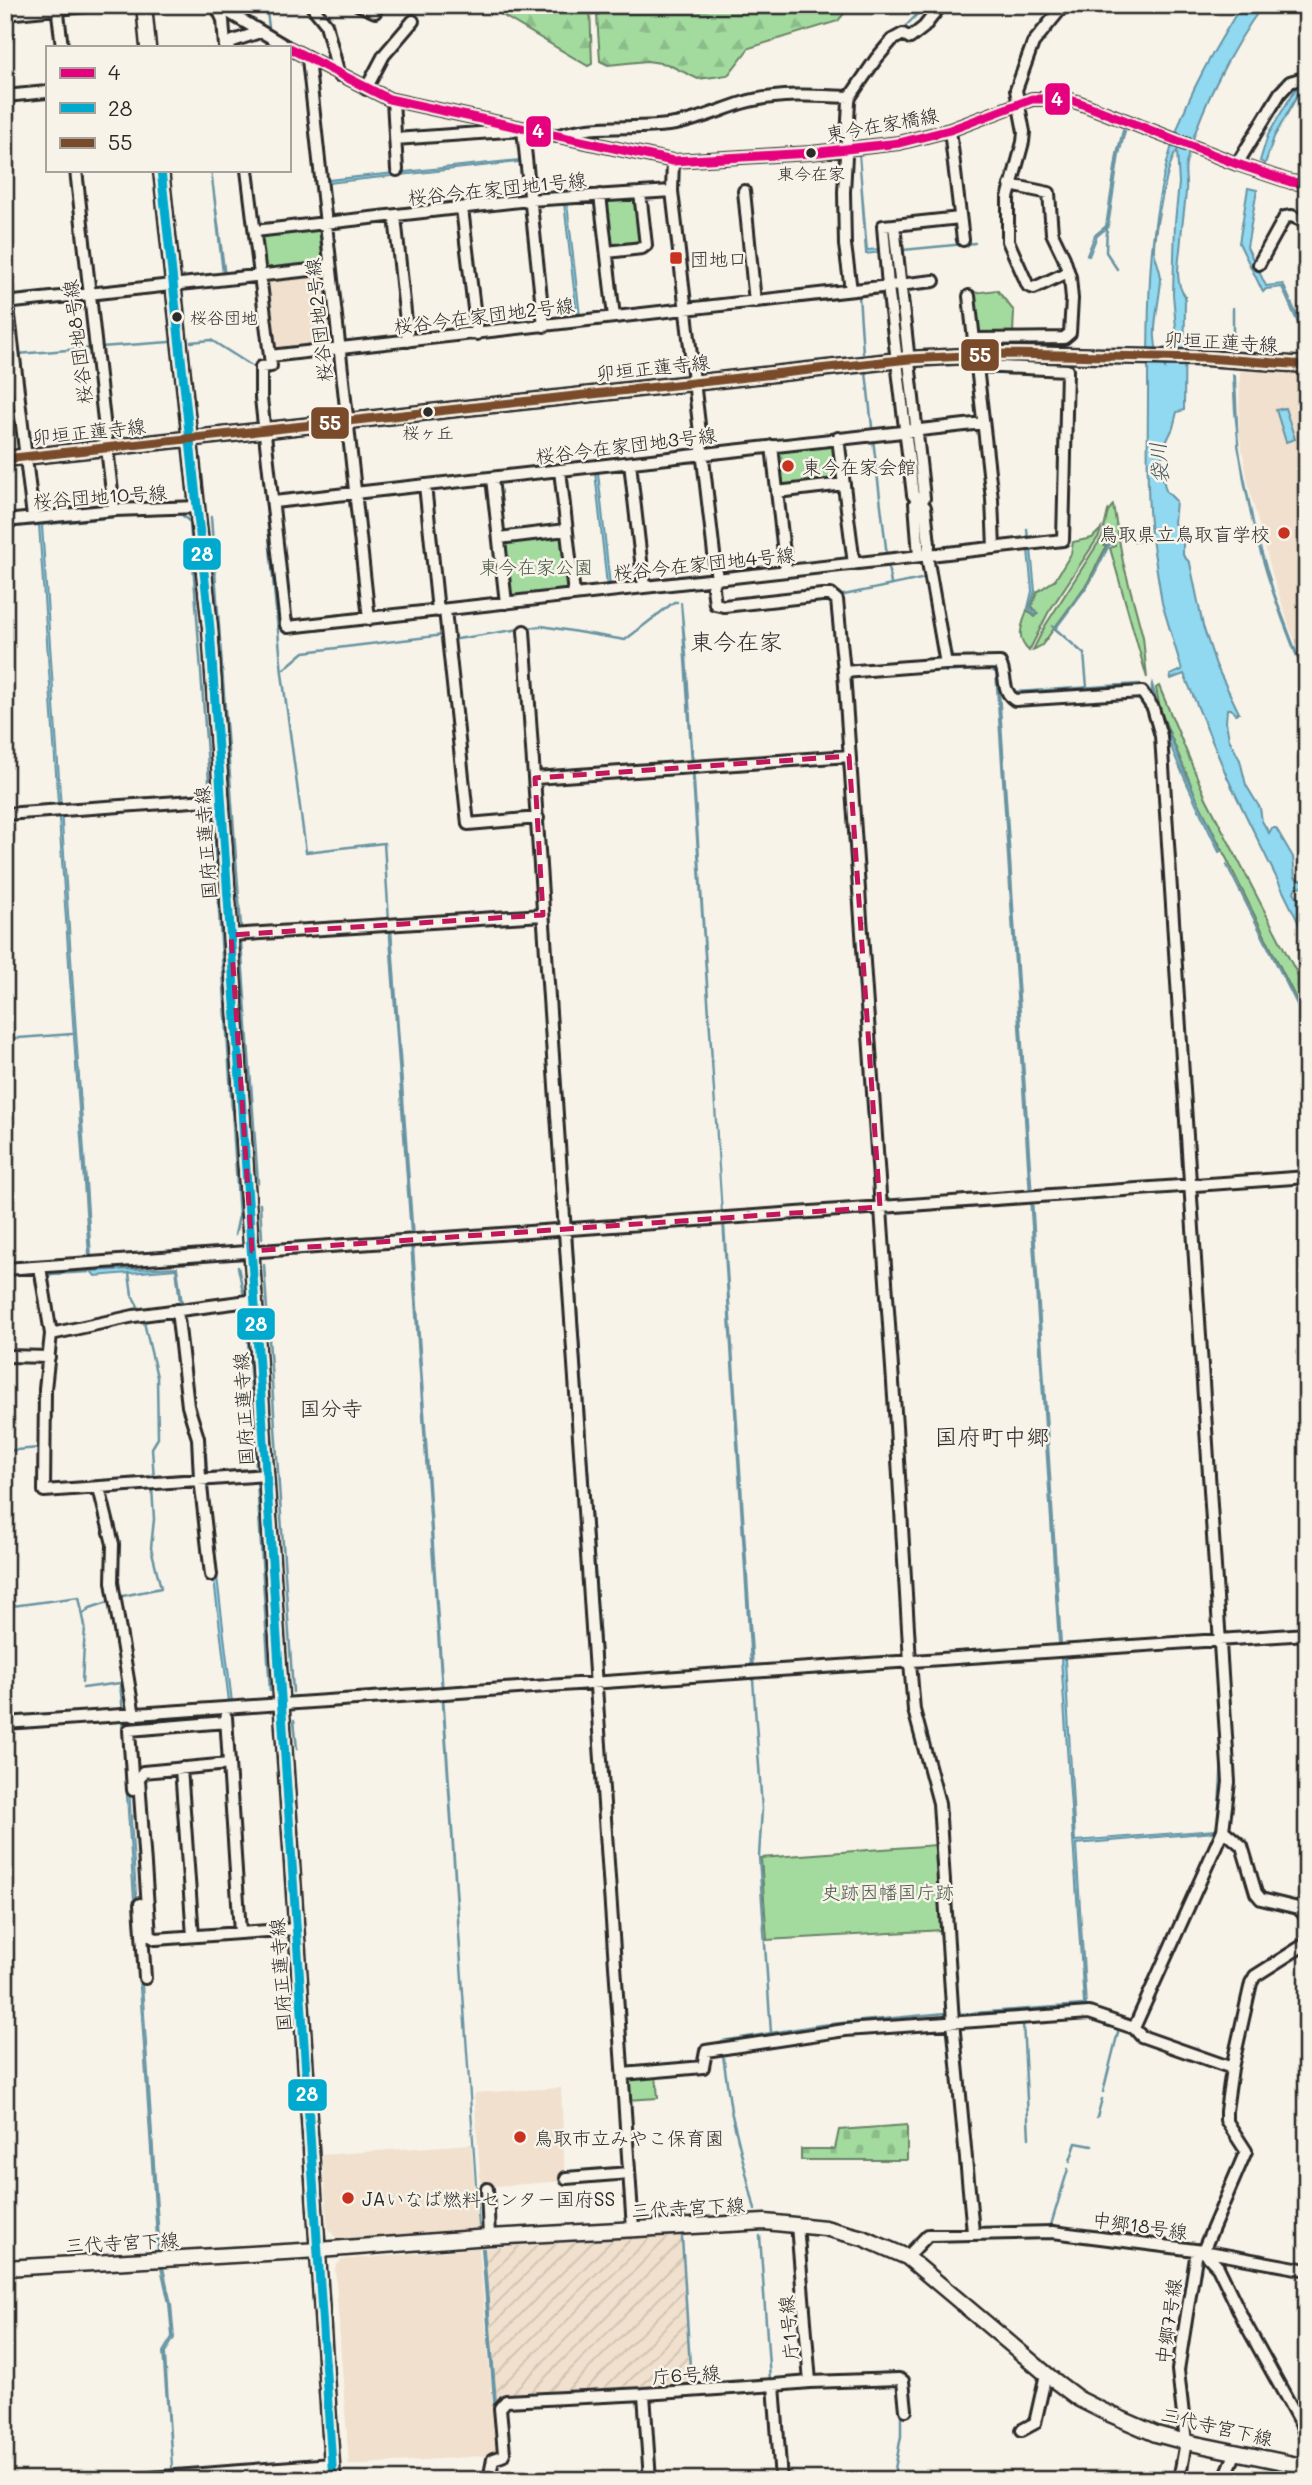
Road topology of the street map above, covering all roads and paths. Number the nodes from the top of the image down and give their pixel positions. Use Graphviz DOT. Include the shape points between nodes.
graph roads {
  1 [pos="97,5"];
  2 [pos="144,5"];
  3 [pos="237,5"];
  4 [pos="311,5"];
  5 [pos="359,5"];
  6 [pos="941,5"];
  7 [pos="1064,5"];
  8 [pos="57,7"];
  9 [pos="219,8"];
  10 [pos="374,12"];
  11 [pos="5,14"];
  12 [pos="413,21"];
  13 [pos="260,32"];
  14 [pos="62,46"];
  15 [pos="148,46"];
  16 [pos="227,46"];
  17 [pos="228,46"];
  18 [pos="284,46"];
  19 [pos="290,49"];
  20 [pos="308,60"];
  21 [pos="339,75"];
  22 [pos="1307,78"];
  23 [pos="366,89"];
  24 [pos="46,92"];
  25 [pos="5,96"];
  26 [pos="850,97"];
  27 [pos="393,100"];
  28 [pos="1018,103"];
  29 [pos="523,130"];
  30 [pos="950,130"];
  31 [pos="556,136"];
  32 [pos="395,139"];
  33 [pos="846,148"];
  34 [pos="673,161"];
  35 [pos="1234,163"];
  36 [pos="397,170"];
  37 [pos="76,172"];
  38 [pos="161,172"];
  39 [pos="247,172"];
  40 [pos="1307,184"];
  41 [pos="1010,185"];
  42 [pos="672,191"];
  43 [pos="744,191"];
  44 [pos="640,193"];
  45 [pos="600,195"];
  46 [pos="529,200"];
  47 [pos="461,208"];
  48 [pos="395,216"];
  49 [pos="960,218"];
  50 [pos="1307,223"];
  51 [pos="325,224"];
  52 [pos="894,225"];
  53 [pos="255,231"];
  54 [pos="963,240"];
  55 [pos="607,252"];
  56 [pos="1259,264"];
  57 [pos="329,268"];
  58 [pos="1068,272"];
  59 [pos="260,276"];
  60 [pos="934,281"];
  61 [pos="5,282"];
  62 [pos="173,285"];
  63 [pos="901,285"];
  64 [pos="888,286"];
  65 [pos="851,290"];
  66 [pos="89,294"];
  67 [pos="969,296"];
  68 [pos="755,302"];
  69 [pos="6,303"];
  70 [pos="687,310"];
  71 [pos="614,317"];
  72 [pos="544,326"];
  73 [pos="477,334"];
  74 [pos="975,338"];
  75 [pos="408,341"];
  76 [pos="338,350"];
  77 [pos="270,356"];
  78 [pos="903,360"];
  79 [pos="978,360"];
  80 [pos="1307,365"];
  81 [pos="10,371"];
  82 [pos="694,382"];
  83 [pos="347,422"];
  84 [pos="983,423"];
  85 [pos="918,429"];
  86 [pos="906,430"];
  87 [pos="265,431"];
  88 [pos="838,438"];
  89 [pos="190,440"];
  90 [pos="772,446"];
  91 [pos="108,448"];
  92 [pos="703,454"];
  93 [pos="26,457"];
  94 [pos="5,459"];
  95 [pos="630,463"];
  96 [pos="560,470"];
  97 [pos="492,478"];
  98 [pos="844,484"];
  99 [pos="425,485"];
  100 [pos="778,492"];
  101 [pos="355,493"];
  102 [pos="920,500"];
  103 [pos="274,502"];
  104 [pos="198,507"];
  105 [pos="114,510"];
  106 [pos="33,517"];
  107 [pos="5,521"];
  108 [pos="566,530"];
  109 [pos="499,538"];
  110 [pos="995,548"];
  111 [pos="924,556"];
  112 [pos="853,564"];
  113 [pos="786,571"];
  114 [pos="714,580"];
  115 [pos="644,587"];
  116 [pos="574,594"];
  117 [pos="506,603"];
  118 [pos="441,611"];
  119 [pos="369,619"];
  120 [pos="524,631"];
  121 [pos="946,664"];
  122 [pos="844,672"];
  123 [pos="849,756"];
  124 [pos="535,778"];
  125 [pos="222,799"];
  126 [pos="5,814"];
  127 [pos="538,818"];
  128 [pos="543,915"];
  129 [pos="231,935"];
  130 [pos="1307,1177"];
  131 [pos="1190,1186"];
  132 [pos="880,1207"];
  133 [pos="566,1230"];
  134 [pos="252,1251"];
  135 [pos="40,1268"];
  136 [pos="5,1269"];
  137 [pos="256,1300"];
  138 [pos="177,1310"];
  139 [pos="51,1334"];
  140 [pos="5,1356"];
  141 [pos="49,1357"];
  142 [pos="266,1475"];
  143 [pos="200,1478"];
  144 [pos="99,1488"];
  145 [pos="211,1575"];
  146 [pos="1307,1634"];
  147 [pos="1220,1641"];
  148 [pos="910,1662"];
  149 [pos="597,1684"];
  150 [pos="282,1707"];
  151 [pos="134,1716"];
  152 [pos="226,1717"];
  153 [pos="5,1724"];
  154 [pos="229,1765"];
  155 [pos="181,1769"];
  156 [pos="1223,1830"];
  157 [pos="1307,1917"];
  158 [pos="296,1929"];
  159 [pos="240,1933"];
  160 [pos="193,1937"];
  161 [pos="1307,1943"];
  162 [pos="145,1978"];
  163 [pos="953,2022"];
  164 [pos="1134,2028"];
  165 [pos="1232,2068"];
  166 [pos="623,2074"];
  167 [pos="629,2173"];
  168 [pos="566,2178"];
  169 [pos="487,2189"];
  170 [pos="797,2225"];
  171 [pos="633,2229"];
  172 [pos="973,2232"];
  173 [pos="489,2237"];
  174 [pos="320,2250"];
  175 [pos="1200,2251"];
  176 [pos="907,2257"];
  177 [pos="5,2269"];
  178 [pos="1307,2270"];
  179 [pos="1046,2374"];
  180 [pos="810,2382"];
  181 [pos="774,2385"];
  182 [pos="644,2394"];
  183 [pos="906,2410"];
  184 [pos="1022,2430"];
  185 [pos="1307,2441"];
  186 [pos="1186,2442"];
  187 [pos="1307,2447"];
  188 [pos="1236,2452"];
  189 [pos="332,2464"];
  190 [pos="1306,2466"];
  191 [pos="123,2480"];
  192 [pos="333,2480"];
  193 [pos="489,2480"];
  194 [pos="650,2480"];
  195 [pos="780,2480"];
  196 [pos="1179,2480"];
  197 [pos="1224,2480"];
  1 -- 8 [label="street"];
  2 -- 15 [label="main road"];
  3 -- 9 [label="street"];
  4 -- 21 [label="street" via="326,24"];
  5 -- 10 [label="street"];
  6 -- 26 [label="street" via="917,33 892,40"];
  7 -- 28 [label="street" via="1033,43 1016,90"];
  8 -- 11 [label="street"];
  8 -- 14 [label="street"];
  9 -- 13 [label="street, 東今在家橋線"];
  9 -- 16 [label="street"];
  12 -- 23 [label="street" via="384,55"];
  13 -- 17 [label="street"];
  13 -- 18 [label="street, 東今在家橋線"];
  19 -- 20 [label="street, 東今在家橋線"];
  20 -- 21 [label="street, 東今在家橋線"];
  20 -- 51 [label="street, 桜谷団地2号線"];
  21 -- 23 [label="street, 東今在家橋線"];
  22 -- 35 [label="street" via="1290,82 1280,93"];
  23 -- 27 [label="street, 東今在家橋線"];
  24 -- 25 [label="street"];
  26 -- 31 [label="street" via="754,100 673,125 615,126"];
  26 -- 33 [label="street"];
  27 -- 29 [label="street, 東今在家橋線"];
  27 -- 32 [label="street"];
  28 -- 30 [label="street, 東今在家橋線"];
  28 -- 35 [label="street, 東今在家橋線" via="1067,99"];
  28 -- 41 [label="street" via="1024,132"];
  29 -- 31 [label="street, 東今在家橋線"];
  29 -- 32 [label="street"];
  29 -- 46 [label="street"];
  30 -- 33 [label="street, 東今在家橋線" via="909,141"];
  30 -- 49 [label="street"];
  31 -- 34 [label="street, 東今在家橋線"];
  32 -- 36 [label="street"];
  33 -- 34 [label="street, 東今在家橋線"];
  33 -- 65 [label="street" via="844,224"];
  34 -- 42 [label="street"];
  35 -- 40 [label="street"];
  37 -- 66 [label="street, 桜谷団地8号線"];
  38 -- 62 [label="main road, 国府正蓮寺線"];
  39 -- 53 [label="street"];
  41 -- 58 [label="street" via="1049,193 1052,233"];
  41 -- 58 [label="street" via="1008,241 1028,286 1034,288"];
  42 -- 44 [label="street, 桜谷今在家団地1号線"];
  42 -- 70 [label="street"];
  43 -- 68 [label="street"];
  44 -- 45 [label="street, 桜谷今在家団地1号線"];
  44 -- 55 [label="street" via="646,244"];
  45 -- 46 [label="street, 桜谷今在家団地1号線"];
  45 -- 55 [label="street"];
  46 -- 47 [label="street, 桜谷今在家団地1号線"];
  46 -- 72 [label="street"];
  47 -- 48 [label="street, 桜谷今在家団地1号線"];
  47 -- 73 [label="street"];
  48 -- 51 [label="street, 桜谷今在家団地1号線"];
  48 -- 75 [label="street"];
  49 -- 52 [label="street"];
  49 -- 54 [label="street"];
  50 -- 56 [label="street" via="1285,217"];
  51 -- 53 [label="street, 桜谷今在家団地1号線"];
  51 -- 57 [label="street, 桜谷団地2号線"];
  52 -- 63 [label="street"];
  52 -- 64 [label="street" via="883,226"];
  53 -- 59 [label="street"];
  55 -- 71 [label="street"];
  57 -- 59 [label="street"];
  57 -- 76 [label="street, 桜谷団地2号線"];
  58 -- 74 [label="street" via="1070,333 1064,338"];
  59 -- 62 [label="street"];
  59 -- 77 [label="street"];
  60 -- 63 [label="street, 桜谷今在家団地2号線"];
  61 -- 69 [label="street"];
  62 -- 66 [label="street"];
  62 -- 89 [label="main road, 国府正蓮寺線"];
  63 -- 64 [label="street, 桜谷今在家団地2号線"];
  63 -- 78 [label="street"];
  64 -- 65 [label="street, 桜谷今在家団地2号線"];
  64 -- 78 [label="street"];
  65 -- 68 [label="street, 桜谷今在家団地2号線"];
  66 -- 69 [label="street"];
  66 -- 91 [label="street, 桜谷団地8号線"];
  67 -- 74 [label="street"];
  68 -- 70 [label="street, 桜谷今在家団地2号線"];
  69 -- 81 [label="street"];
  70 -- 71 [label="street, 桜谷今在家団地2号線"];
  70 -- 82 [label="street"];
  71 -- 72 [label="street, 桜谷今在家団地2号線"];
  72 -- 73 [label="street, 桜谷今在家団地2号線"];
  73 -- 75 [label="street, 桜谷今在家団地2号線"];
  74 -- 79 [label="street"];
  75 -- 76 [label="street, 桜谷今在家団地2号線"];
  76 -- 77 [label="street, 桜谷今在家団地2号線"];
  76 -- 83 [label="street, 桜谷団地2号線"];
  77 -- 87 [label="street, 桜谷今在家団地4号線" via="271,366 261,367"];
  78 -- 79 [label="main road, 卯垣正蓮寺線"];
  78 -- 82 [label="main road, 卯垣正蓮寺線"];
  78 -- 85 [label="street"];
  78 -- 86 [label="street"];
  79 -- 80 [label="main road, 卯垣正蓮寺線" via="1122,356"];
  79 -- 84 [label="street"];
  79 -- 110 [label="street, 桜谷今在家団地4号線" via="1067,370 1063,540"];
  81 -- 93 [label="street"];
  82 -- 83 [label="main road, 卯垣正蓮寺線"];
  82 -- 92 [label="street"];
  83 -- 87 [label="main road, 卯垣正蓮寺線"];
  83 -- 101 [label="street, 桜谷団地2号線"];
  84 -- 85 [label="street, 桜谷今在家団地3号線"];
  84 -- 110 [label="street"];
  85 -- 86 [label="street, 桜谷今在家団地3号線"];
  85 -- 102 [label="street" via="924,498"];
  86 -- 88 [label="street, 桜谷今在家団地3号線"];
  86 -- 102 [label="street" via="913,495"];
  87 -- 89 [label="main road, 卯垣正蓮寺線"];
  87 -- 103 [label="street, 桜谷今在家団地4号線"];
  88 -- 90 [label="street, 桜谷今在家団地3号線"];
  88 -- 98 [label="street"];
  89 -- 91 [label="main road, 卯垣正蓮寺線"];
  89 -- 104 [label="main road, 国府正蓮寺線"];
  90 -- 92 [label="street, 桜谷今在家団地3号線"];
  90 -- 100 [label="street"];
  91 -- 93 [label="main road, 卯垣正蓮寺線"];
  91 -- 105 [label="street, 桜谷団地8号線"];
  92 -- 95 [label="street, 桜谷今在家団地3号線"];
  92 -- 114 [label="street"];
  93 -- 94 [label="main road, 卯垣正蓮寺線"];
  93 -- 106 [label="street"];
  95 -- 96 [label="street, 桜谷今在家団地3号線"];
  95 -- 115 [label="street"];
  96 -- 97 [label="street, 桜谷今在家団地3号線"];
  96 -- 108 [label="street"];
  97 -- 99 [label="street, 桜谷今在家団地3号線"];
  97 -- 109 [label="street"];
  98 -- 100 [label="street"];
  98 -- 112 [label="street"];
  99 -- 101 [label="street, 桜谷今在家団地3号線"];
  99 -- 118 [label="street"];
  100 -- 113 [label="street"];
  101 -- 103 [label="street, 桜谷今在家団地3号線"];
  101 -- 119 [label="street, 桜谷団地2号線"];
  102 -- 111 [label="street" via="925,507"];
  103 -- 119 [label="street, 桜谷今在家団地4号線" via="286,625"];
  104 -- 105 [label="street, 桜谷団地10号線"];
  104 -- 125 [label="main road, 国府正蓮寺線"];
  105 -- 106 [label="street, 桜谷団地10号線"];
  106 -- 107 [label="street, 桜谷団地10号線"];
  108 -- 109 [label="street"];
  108 -- 116 [label="street"];
  109 -- 117 [label="street"];
  110 -- 111 [label="street, 桜谷今在家団地4号線"];
  111 -- 112 [label="street, 桜谷今在家団地4号線"];
  111 -- 121 [label="street"];
  112 -- 113 [label="street, 桜谷今在家団地4号線"];
  113 -- 114 [label="street, 桜谷今在家団地4号線"];
  114 -- 115 [label="street, 桜谷今在家団地4号線"];
  114 -- 122 [label="street" via="715,604 724,606 831,595 837,600"];
  115 -- 116 [label="street, 桜谷今在家団地4号線"];
  116 -- 117 [label="street, 桜谷今在家団地4号線"];
  117 -- 118 [label="street, 桜谷今在家団地4号線"];
  118 -- 119 [label="street, 桜谷今在家団地4号線"];
  118 -- 127 [label="street" via="468,824"];
  120 -- 124 [label="street"];
  121 -- 122 [label="street"];
  121 -- 131 [label="street" via="1000,663 1005,689 1015,700 1142,692 1153,708 1161,736"];
  122 -- 123 [label="street"];
  123 -- 124 [label="street"];
  123 -- 132 [label="street"];
  124 -- 127 [label="street"];
  125 -- 126 [label="street"];
  125 -- 129 [label="main road, 国府正蓮寺線"];
  127 -- 128 [label="street"];
  128 -- 129 [label="street"];
  128 -- 133 [label="street"];
  129 -- 134 [label="main road, 国府正蓮寺線"];
  130 -- 131 [label="street"];
  131 -- 132 [label="street"];
  131 -- 147 [label="street"];
  132 -- 133 [label="street"];
  132 -- 148 [label="street"];
  133 -- 134 [label="street"];
  133 -- 149 [label="street"];
  134 -- 135 [label="street"];
  134 -- 137 [label="main road, 国府正蓮寺線"];
  135 -- 136 [label="street"];
  135 -- 139 [label="street"];
  137 -- 138 [label="street"];
  137 -- 142 [label="main road, 国府正蓮寺線"];
  138 -- 139 [label="street"];
  138 -- 143 [label="street"];
  139 -- 141 [label="street"];
  140 -- 141 [label="street"];
  141 -- 144 [label="street" via="44,1491"];
  142 -- 143 [label="street"];
  142 -- 150 [label="main road, 国府正蓮寺線"];
  143 -- 144 [label="street"];
  143 -- 145 [label="street"];
  144 -- 151 [label="street" via="113,1544 112,1582"];
  146 -- 147 [label="street"];
  147 -- 148 [label="street"];
  147 -- 156 [label="street" via="1229,1782"];
  148 -- 149 [label="street"];
  148 -- 163 [label="street" via="914,1710 939,1803"];
  149 -- 150 [label="street"];
  149 -- 166 [label="street"];
  150 -- 152 [label="street"];
  150 -- 158 [label="main road, 国府正蓮寺線"];
  151 -- 152 [label="street"];
  151 -- 153 [label="street"];
  152 -- 154 [label="street"];
  152 -- 162 [label="street" via="129,1730"];
  154 -- 155 [label="street"];
  154 -- 159 [label="street"];
  155 -- 160 [label="street"];
  155 -- 160 [label="street" via="143,1772 139,1780 150,1936"];
  156 -- 157 [label="street" via="1242,1846 1256,1894 1298,1908"];
  156 -- 164 [label="street"];
  158 -- 159 [label="street"];
  158 -- 174 [label="main road, 国府正蓮寺線"];
  159 -- 160 [label="street"];
  161 -- 165 [label="street" via="1255,1976"];
  163 -- 164 [label="street" via="1088,2013"];
  163 -- 166 [label="street" via="845,2030 706,2051 702,2067"];
  163 -- 172 [label="street"];
  164 -- 165 [label="street" via="1141,2036"];
  165 -- 175 [label="street, 中郷7号線" via="1226,2120 1246,2151"];
  166 -- 167 [label="street"];
  167 -- 168 [label="street"];
  167 -- 171 [label="street"];
  169 -- 173 [label="street"];
  170 -- 171 [label="main road, 三代寺宮下線" via="765,2222"];
  170 -- 176 [label="main road, 三代寺宮下線" via="863,2238"];
  170 -- 180 [label="street, 庁1号線"];
  171 -- 173 [label="main road, 三代寺宮下線"];
  172 -- 175 [label="street, 中郷18号線" via="1053,2232"];
  172 -- 176 [label="street, 中郷18号線" via="928,2235"];
  173 -- 174 [label="main road, 三代寺宮下線"];
  174 -- 177 [label="main road, 三代寺宮下線"];
  174 -- 189 [label="main road, 国府正蓮寺線"];
  175 -- 178 [label="street"];
  175 -- 185 [label="street, 中郷18号線" via="1219,2267"];
  175 -- 186 [label="street, 中郷7号線" via="1178,2370"];
  176 -- 179 [label="main road, 三代寺宮下線"];
  179 -- 184 [label="street" via="1035,2423"];
  179 -- 186 [label="main road, 三代寺宮下線" via="1103,2411"];
  180 -- 181 [label="street, 庁1号線"];
  180 -- 183 [label="street" via="899,2379"];
  181 -- 182 [label="street, 庁6号線"];
  181 -- 195 [label="street, 庁1号線"];
  182 -- 193 [label="street" via="506,2401 500,2408 504,2453 493,2459"];
  182 -- 194 [label="street, 庁6号線"];
  186 -- 188 [label="main road, 三代寺宮下線"];
  186 -- 196 [label="street, 中郷7号線"];
  187 -- 190 [label="street"];
  188 -- 190 [label="main road, 三代寺宮下線"];
  188 -- 197 [label="street"];
  189 -- 191 [label="street"];
  189 -- 192 [label="main road, 国府正蓮寺線"];
}
